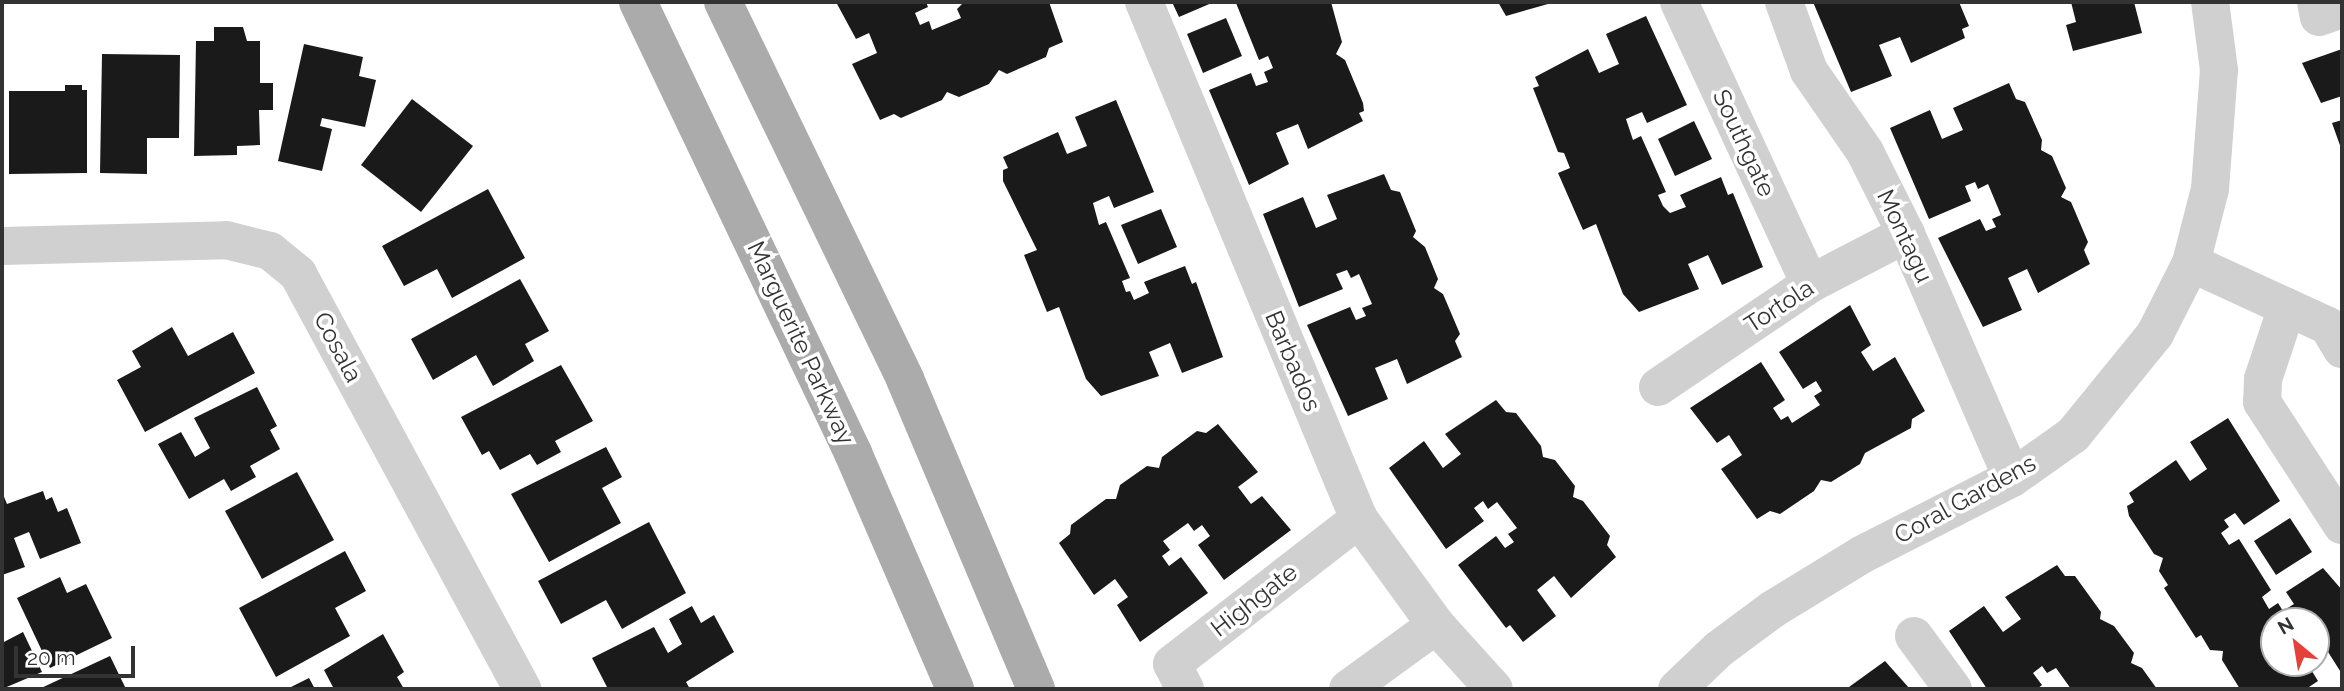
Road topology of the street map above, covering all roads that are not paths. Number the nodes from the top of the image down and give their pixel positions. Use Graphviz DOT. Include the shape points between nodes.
graph roads {
  1 [pos="638,2"];
  2 [pos="723,2"];
  3 [pos="1144,2"];
  4 [pos="1679,2"];
  5 [pos="1784,2"];
  6 [pos="2210,2"];
  7 [pos="2316,2"];
  8 [pos="2342,9"];
  9 [pos="1906,234"];
  10 [pos="2,246"];
  11 [pos="2190,262"];
  12 [pos="1810,284"];
  13 [pos="2287,307"];
  14 [pos="2342,349"];
  15 [pos="1658,387"];
  16 [pos="2012,478"];
  17 [pos="1359,519"];
  18 [pos="2342,525"];
  19 [pos="1436,625"];
  20 [pos="1914,636"];
  21 [pos="522,689"];
  22 [pos="956,689"];
  23 [pos="1036,689"];
  24 [pos="1185,689"];
  25 [pos="1348,689"];
  26 [pos="1494,689"];
  27 [pos="1677,689"];
  28 [pos="1953,689"];
  1 -- 22 [label="main road, Marguerite Parkway" via="853,453"];
  2 -- 23 [label="main road" via="905,379"];
  3 -- 17 [label="street, Barbados"];
  4 -- 12 [label="street, Southgate"];
  5 -- 9 [label="street, Montagu" via="1809,71 1865,152"];
  6 -- 11 [label="street, Coral Gardens" via="2219,70 2210,189"];
  7 -- 8 [label="street" via="2319,17"];
  9 -- 12 [label="street, Tortola"];
  9 -- 16 [label="street, Montagu"];
  10 -- 21 [label="street, Cosala" via="226,240 270,251 299,274"];
  11 -- 13 [label="street"];
  11 -- 16 [label="street, Coral Gardens" via="2155,334 2073,435"];
  12 -- 15 [label="street, Tortola"];
  13 -- 14 [label="street" via="2328,326"];
  13 -- 18 [label="street" via="2263,379 2262,402"];
  16 -- 27 [label="street, Coral Gardens" via="1861,555 1773,608"];
  17 -- 19 [label="street, Barbados"];
  17 -- 24 [label="street, Highgate" via="1172,664"];
  19 -- 25 [label="street"];
  19 -- 26 [label="street, Barbados"];
  20 -- 28 [label="street"];
}
